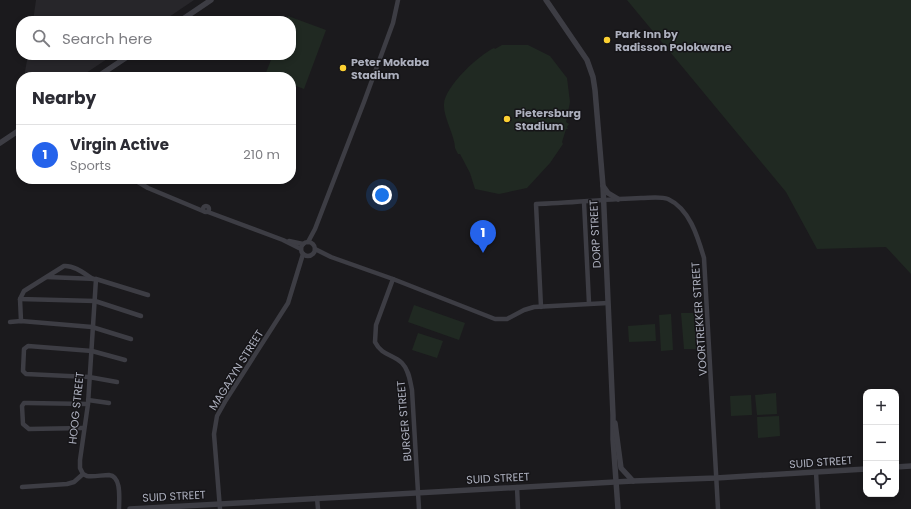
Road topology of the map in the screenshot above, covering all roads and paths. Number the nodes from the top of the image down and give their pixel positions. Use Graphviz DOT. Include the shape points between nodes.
graph roads {
  1 [pos="211,0"];
  2 [pos="398,0"];
  3 [pos="546,0"];
  4 [pos="551,0"];
  5 [pos="187,16"];
  6 [pos="583,54"];
  7 [pos="122,60"];
  8 [pos="104,72"];
  9 [pos="16,132"];
  10 [pos="0,143"];
  11 [pos="141,184"];
  12 [pos="603,186"];
  13 [pos="618,199"];
  14 [pos="603,200"];
  15 [pos="584,202"];
  16 [pos="308,246"];
  17 [pos="308,255"];
  18 [pos="331,258"];
  19 [pos="47,277"];
  20 [pos="95,279"];
  21 [pos="393,279"];
  22 [pos="148,295"];
  23 [pos="20,299"];
  24 [pos="95,301"];
  25 [pos="589,303"];
  26 [pos="608,303"];
  27 [pos="541,307"];
  28 [pos="141,316"];
  29 [pos="21,321"];
  30 [pos="10,322"];
  31 [pos="92,327"];
  32 [pos="131,339"];
  33 [pos="92,351"];
  34 [pos="125,360"];
  35 [pos="89,377"];
  36 [pos="118,382"];
  37 [pos="88,402"];
  38 [pos="109,403"];
  39 [pos="613,415"];
  40 [pos="83,428"];
  41 [pos="911,466"];
  42 [pos="899,467"];
  43 [pos="863,469"];
  44 [pos="816,472"];
  45 [pos="84,474"];
  46 [pos="716,478"];
  47 [pos="633,481"];
  48 [pos="616,482"];
  49 [pos="22,487"];
  50 [pos="517,487"];
  51 [pos="418,493"];
  52 [pos="317,498"];
  53 [pos="219,506"];
  54 [pos="119,509"];
  55 [pos="130,509"];
  56 [pos="318,509"];
  57 [pos="419,509"];
  58 [pos="518,509"];
  59 [pos="618,509"];
  60 [pos="718,509"];
  61 [pos="818,509"];
  1 -- 5 [label="street"];
  2 -- 16 [label="street" via="393,23"];
  3 -- 6 [label="street, DORP STREET"];
  4 -- 6 [label="street, DORP STREET"];
  6 -- 12 [label="street, DORP STREET" via="593,77 595,90"];
  7 -- 8 [label="street"];
  9 -- 10 [label="street"];
  11 -- 16 [label="street" via="283,240"];
  12 -- 13 [label="street" via="608,193"];
  12 -- 14 [label="street, DORP STREET"];
  13 -- 14 [label="street, VOORTREKKER STREET"];
  13 -- 46 [label="street, VOORTREKKER STREET" via="669,200 685,214 698,237 706,270"];
  14 -- 15 [label="street, VOORTREKKER STREET"];
  14 -- 26 [label="street, DORP STREET"];
  15 -- 25 [label="street"];
  15 -- 27 [label="street, VOORTREKKER STREET" via="536,204"];
  16 -- 17 [label="street"];
  16 -- 17 [label="street, MAGAZYN STREET" via="314,251"];
  16 -- 18 [label="street"];
  17 -- 18 [label="street"];
  17 -- 53 [label="street, MAGAZYN STREET" via="299,271 288,303 217,416 214,434"];
  18 -- 21 [label="street"];
  19 -- 20 [label="street"];
  19 -- 20 [label="street" via="68,266"];
  19 -- 23 [label="street" via="24,291"];
  20 -- 22 [label="street"];
  20 -- 24 [label="street, HOOG STREET"];
  21 -- 27 [label="street" via="498,319 507,319 530,308"];
  21 -- 51 [label="street, BURGER STREET" via="376,325 375,342 382,351 401,362 410,381"];
  23 -- 24 [label="street"];
  23 -- 29 [label="street"];
  24 -- 28 [label="street"];
  24 -- 31 [label="street, HOOG STREET"];
  25 -- 26 [label="street"];
  25 -- 27 [label="street"];
  26 -- 39 [label="street, DORP STREET"];
  29 -- 30 [label="street"];
  29 -- 31 [label="street"];
  31 -- 32 [label="street"];
  31 -- 33 [label="street, HOOG STREET"];
  33 -- 34 [label="street"];
  33 -- 35 [label="street, HOOG STREET"];
  33 -- 35 [label="street" via="28,346 23,351 23,371 26,374"];
  35 -- 36 [label="street"];
  35 -- 37 [label="street, HOOG STREET"];
  37 -- 38 [label="street"];
  37 -- 40 [label="street, HOOG STREET"];
  37 -- 40 [label="street" via="28,403 23,404 22,408 23,424 30,429"];
  39 -- 47 [label="street, DORP STREET" via="621,468"];
  39 -- 48 [label="street, DORP STREET"];
  40 -- 45 [label="street, HOOG STREET" via="80,468"];
  41 -- 42 [label="street"];
  43 -- 44 [label="street, SUID STREET"];
  44 -- 46 [label="street, SUID STREET"];
  44 -- 61 [label="street"];
  45 -- 49 [label="street" via="67,484"];
  45 -- 54 [label="street" via="115,477 118,482"];
  46 -- 47 [label="street, SUID STREET"];
  46 -- 60 [label="street, VOORTREKKER STREET"];
  47 -- 48 [label="street, SUID STREET"];
  48 -- 50 [label="street, SUID STREET"];
  48 -- 59 [label="street, DORP STREET"];
  50 -- 51 [label="street, SUID STREET"];
  50 -- 58 [label="street"];
  51 -- 52 [label="street, SUID STREET"];
  51 -- 57 [label="street, BURGER STREET"];
  52 -- 53 [label="street, SUID STREET"];
  52 -- 56 [label="street"];
  53 -- 55 [label="street, SUID STREET"];
}
